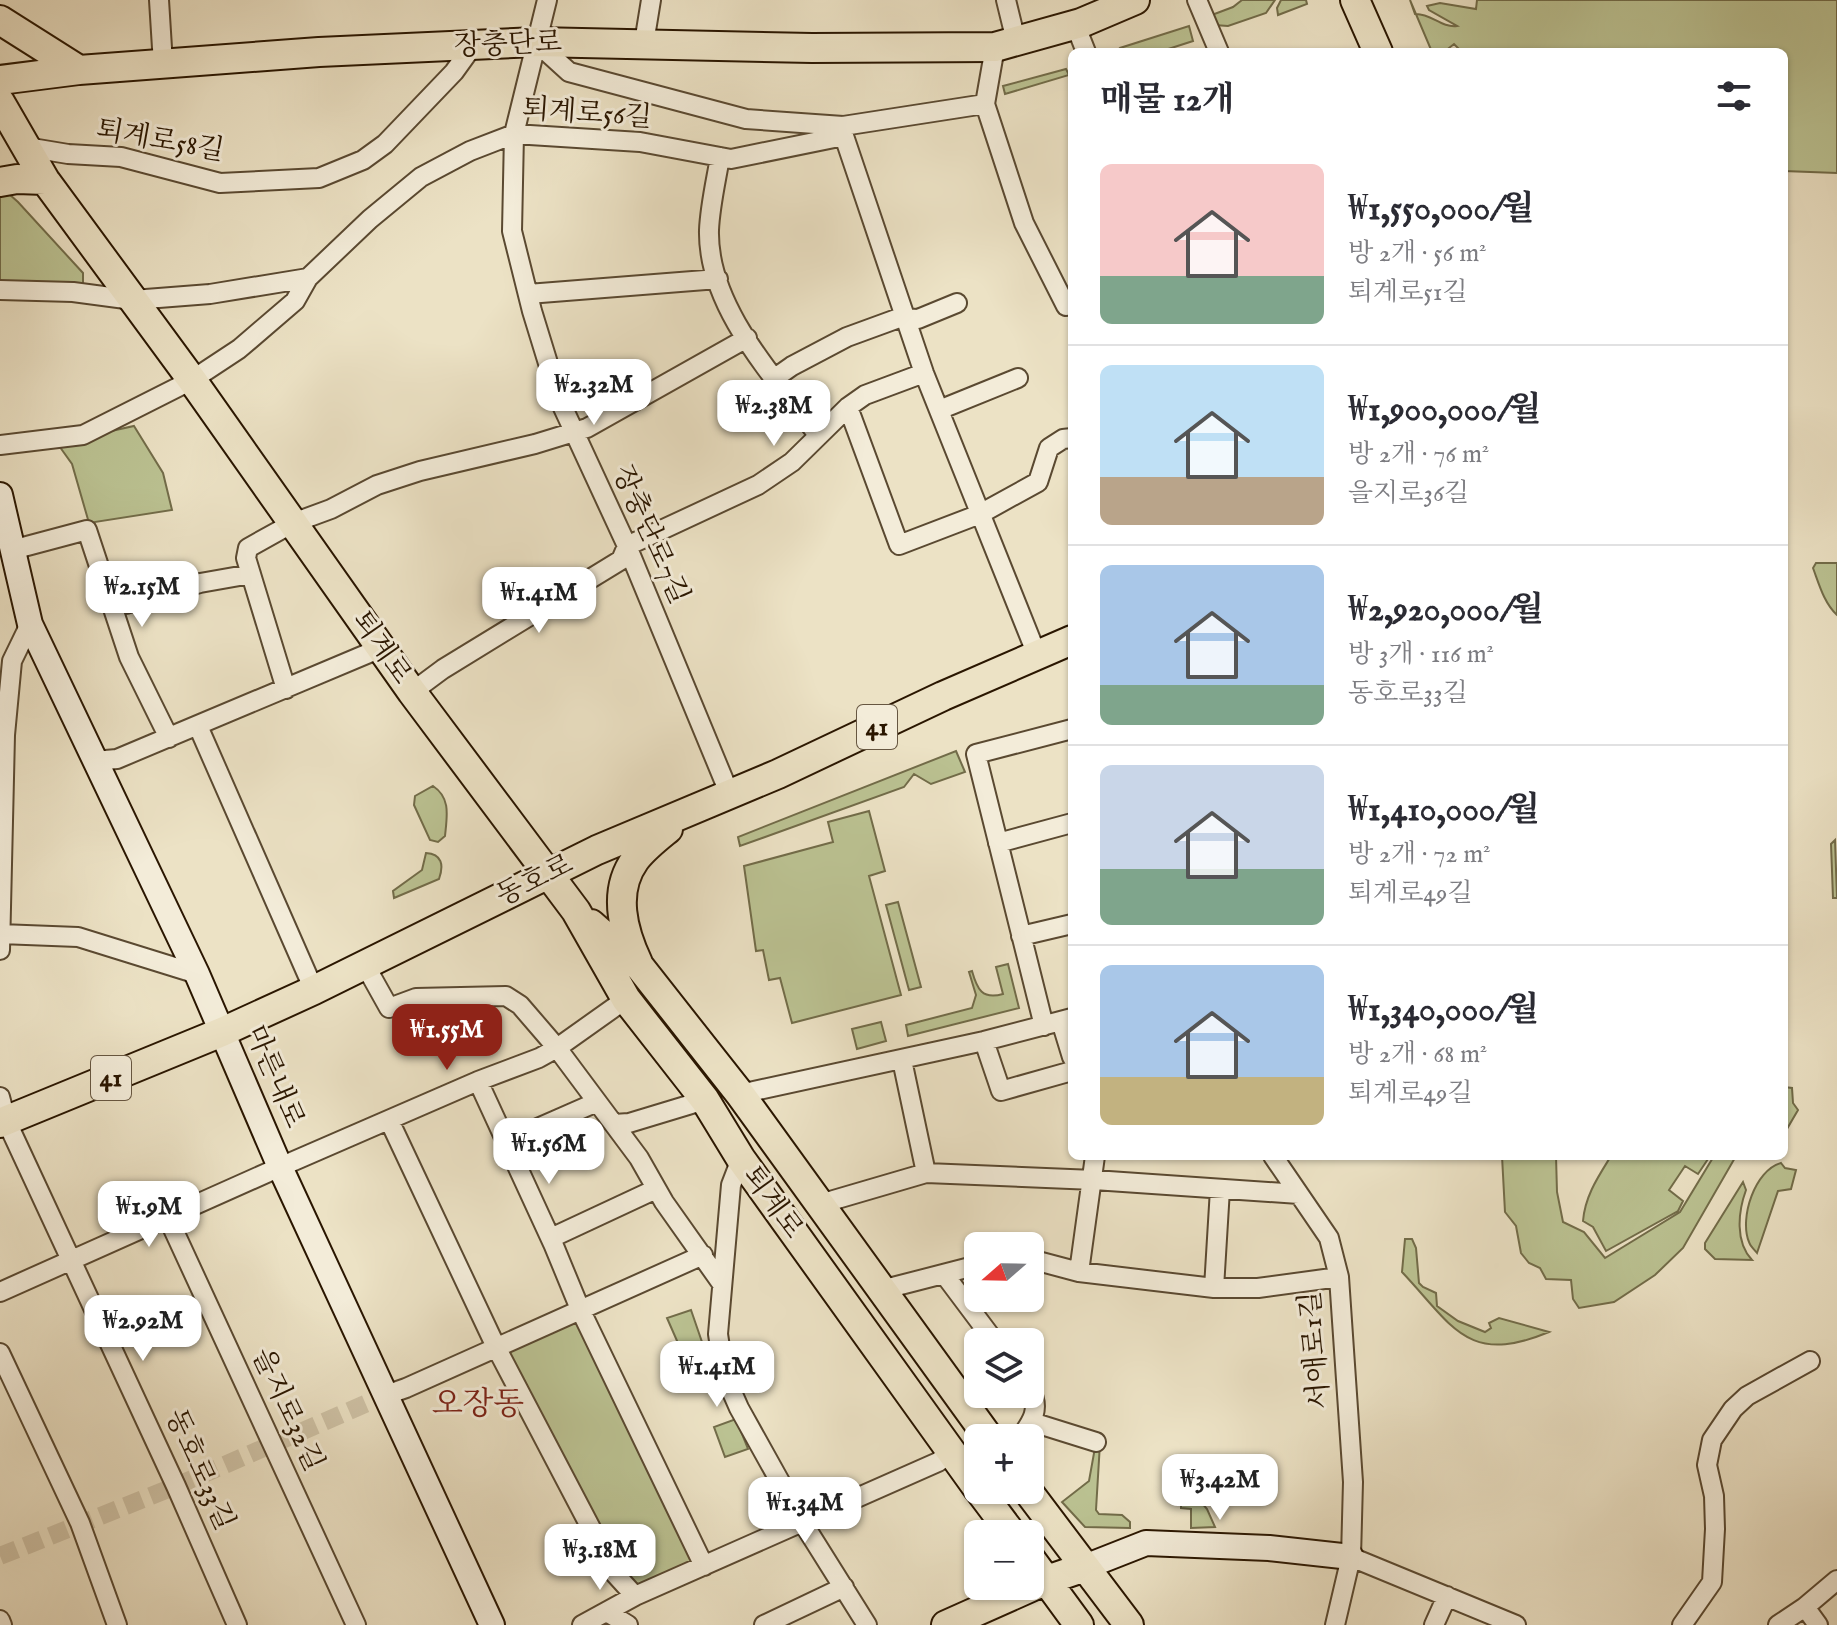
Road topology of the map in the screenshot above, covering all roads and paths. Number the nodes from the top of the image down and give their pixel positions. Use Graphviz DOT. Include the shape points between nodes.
graph roads {
  1 [pos="159,0"];
  2 [pos="547,0"];
  3 [pos="651,0"];
  4 [pos="1006,0"];
  5 [pos="1135,0"];
  6 [pos="1197,0"];
  7 [pos="1355,2"];
  8 [pos="0,20"];
  9 [pos="1075,24"];
  10 [pos="536,42"];
  11 [pos="644,43"];
  12 [pos="1006,44"];
  13 [pos="1216,45"];
  14 [pos="472,47"];
  15 [pos="1084,48"];
  16 [pos="1376,48"];
  17 [pos="163,64"];
  18 [pos="79,70"];
  19 [pos="0,80"];
  20 [pos="0,102"];
  21 [pos="985,104"];
  22 [pos="843,131"];
  23 [pos="514,134"];
  24 [pos="26,147"];
  25 [pos="720,157"];
  26 [pos="45,180"];
  27 [pos="0,182"];
  28 [pos="308,278"];
  29 [pos="718,279"];
  30 [pos="0,290"];
  31 [pos="528,294"];
  32 [pos="133,300"];
  33 [pos="957,303"];
  34 [pos="1066,306"];
  35 [pos="906,318"];
  36 [pos="747,338"];
  37 [pos="924,373"];
  38 [pos="775,378"];
  39 [pos="1018,378"];
  40 [pos="192,380"];
  41 [pos="848,407"];
  42 [pos="939,410"];
  43 [pos="573,432"];
  44 [pos="818,435"];
  45 [pos="1068,438"];
  46 [pos="0,445"];
  47 [pos="0,495"];
  48 [pos="980,514"];
  49 [pos="293,523"];
  50 [pos="7,543"];
  51 [pos="627,546"];
  52 [pos="251,574"];
  53 [pos="126,604"];
  54 [pos="30,624"];
  55 [pos="1068,642"];
  56 [pos="381,648"];
  57 [pos="1037,655"];
  58 [pos="286,689"];
  59 [pos="412,692"];
  60 [pos="198,726"];
  61 [pos="1068,730"];
  62 [pos="3,735"];
  63 [pos="169,738"];
  64 [pos="94,761"];
  65 [pos="730,795"];
  66 [pos="683,814"];
  67 [pos="1068,824"];
  68 [pos="998,843"];
  69 [pos="550,874"];
  70 [pos="576,911"];
  71 [pos="1068,925"];
  72 [pos="0,934"];
  73 [pos="1021,936"];
  74 [pos="0,950"];
  75 [pos="376,959"];
  76 [pos="640,967"];
  77 [pos="197,974"];
  78 [pos="314,990"];
  79 [pos="626,999"];
  80 [pos="1059,1022"];
  81 [pos="226,1041"];
  82 [pos="984,1041"];
  83 [pos="1068,1046"];
  84 [pos="557,1048"];
  85 [pos="902,1060"];
  86 [pos="1068,1072"];
  87 [pos="478,1081"];
  88 [pos="740,1094"];
  89 [pos="705,1100"];
  90 [pos="597,1102"];
  91 [pos="2,1113"];
  92 [pos="389,1120"];
  93 [pos="614,1124"];
  94 [pos="506,1142"];
  95 [pos="741,1159"];
  96 [pos="1095,1160"];
  97 [pos="1276,1160"];
  98 [pos="280,1167"];
  99 [pos="926,1173"];
  100 [pos="1094,1180"];
  101 [pos="656,1189"];
  102 [pos="1220,1189"];
  103 [pos="1299,1194"];
  104 [pos="820,1204"];
  105 [pos="168,1218"];
  106 [pos="551,1238"];
  107 [pos="703,1255"];
  108 [pos="73,1260"];
  109 [pos="1044,1263"];
  110 [pos="964,1269"];
  111 [pos="1079,1272"];
  112 [pos="944,1274"];
  113 [pos="1339,1277"];
  114 [pos="722,1284"];
  115 [pos="1214,1288"];
  116 [pos="881,1290"];
  117 [pos="0,1292"];
  118 [pos="580,1309"];
  119 [pos="984,1328"];
  120 [pos="496,1347"];
  121 [pos="0,1353"];
  122 [pos="1810,1361"];
  123 [pos="386,1395"];
  124 [pos="1035,1408"];
  125 [pos="1032,1422"];
  126 [pos="979,1424"];
  127 [pos="1096,1442"];
  128 [pos="951,1453"];
  129 [pos="964,1471"];
  130 [pos="989,1504"];
  131 [pos="1038,1504"];
  132 [pos="1001,1520"];
  133 [pos="803,1523"];
  134 [pos="1351,1557"];
  135 [pos="704,1566"];
  136 [pos="1085,1567"];
  137 [pos="1044,1576"];
  138 [pos="1047,1580"];
  139 [pos="1837,1580"];
  140 [pos="844,1587"];
  141 [pos="635,1596"];
  142 [pos="1447,1596"];
  143 [pos="1805,1607"];
  144 [pos="607,1612"];
  145 [pos="96,1625"];
  146 [pos="106,1625"];
  147 [pos="117,1625"];
  148 [pos="237,1625"];
  149 [pos="356,1625"];
  150 [pos="492,1625"];
  151 [pos="582,1625"];
  152 [pos="628,1625"];
  153 [pos="764,1625"];
  154 [pos="867,1625"];
  155 [pos="946,1625"];
  156 [pos="1079,1625"];
  157 [pos="1129,1625"];
  158 [pos="1335,1625"];
  159 [pos="1434,1625"];
  160 [pos="1516,1625"];
  161 [pos="1682,1625"];
  162 [pos="1778,1625"];
  163 [pos="1818,1625"];
  1 -- 17 [label="street"];
  2 -- 10 [label="street, 장충단로7길"];
  3 -- 11 [label="street"];
  4 -- 12 [label="street"];
  5 -- 9 [label="main road, 장충단로"];
  6 -- 13 [label="street"];
  7 -- 16 [label="main road"];
  8 -- 18 [label="main road"];
  9 -- 12 [label="main road, 장충단로"];
  9 -- 15 [label="street"];
  10 -- 11 [label="main road, 장충단로"];
  10 -- 14 [label="main road, 장충단로"];
  10 -- 22 [label="street" via="569,72 746,119"];
  10 -- 23 [label="street, 장충단로7길"];
  11 -- 12 [label="main road, 장충단로" via="812,48"];
  12 -- 21 [label="street"];
  14 -- 17 [label="main road, 장충단로"];
  14 -- 24 [label="street, 퇴계로58길" via="385,144 363,160 319,178 220,183 121,157"];
  17 -- 18 [label="main road, 장충단로"];
  18 -- 19 [label="main road, 장충단로"];
  20 -- 24 [label="main road, 퇴계로"];
  21 -- 22 [label="street"];
  21 -- 34 [label="street" via="1024,223"];
  22 -- 25 [label="street, 퇴계로56길" via="731,159"];
  22 -- 35 [label="street"];
  23 -- 25 [label="street, 퇴계로56길" via="640,142"];
  23 -- 28 [label="street, 퇴계로56길" via="421,177"];
  23 -- 31 [label="street, 장충단로7길" via="512,231"];
  24 -- 26 [label="main road, 퇴계로"];
  25 -- 29 [label="street" via="709,232"];
  26 -- 27 [label="main road"];
  26 -- 32 [label="main road, 퇴계로"];
  28 -- 32 [label="street"];
  28 -- 40 [label="street" via="295,301 239,349"];
  29 -- 31 [label="street"];
  29 -- 36 [label="street"];
  30 -- 32 [label="street"];
  31 -- 43 [label="street, 장충단로7길"];
  32 -- 40 [label="main road, 퇴계로"];
  33 -- 35 [label="street" via="918,319"];
  35 -- 37 [label="street"];
  35 -- 38 [label="street" via="821,349"];
  36 -- 38 [label="street"];
  36 -- 43 [label="street"];
  37 -- 41 [label="street" via="865,395"];
  37 -- 42 [label="street"];
  38 -- 44 [label="street"];
  39 -- 42 [label="street"];
  40 -- 46 [label="street" via="83,435"];
  40 -- 49 [label="main road, 퇴계로"];
  41 -- 44 [label="street"];
  41 -- 48 [label="street" via="899,545"];
  42 -- 48 [label="street"];
  43 -- 49 [label="street" via="420,471"];
  43 -- 51 [label="street, 장충단로7길"];
  44 -- 51 [label="street" via="792,462 758,485"];
  45 -- 48 [label="street" via="1049,448 1038,482"];
  47 -- 50 [label="main road, 마른내로"];
  48 -- 57 [label="street"];
  49 -- 52 [label="street" via="248,548"];
  49 -- 56 [label="main road, 퇴계로"];
  50 -- 54 [label="main road, 마른내로"];
  50 -- 63 [label="street" via="87,530 129,657"];
  51 -- 59 [label="street" via="621,560"];
  51 -- 65 [label="street, 장충단로7길"];
  52 -- 53 [label="street"];
  52 -- 58 [label="street"];
  54 -- 62 [label="street" via="12,661"];
  54 -- 64 [label="main road, 마른내로"];
  55 -- 57 [label="main road, 동호로 / 41"];
  56 -- 58 [label="street"];
  56 -- 59 [label="main road, 퇴계로"];
  57 -- 65 [label="main road, 동호로 / 41"];
  58 -- 60 [label="street"];
  59 -- 69 [label="main road, 퇴계로"];
  60 -- 63 [label="street"];
  60 -- 78 [label="street"];
  61 -- 68 [label="street" via="976,754"];
  62 -- 72 [label="street"];
  63 -- 64 [label="street" via="117,759"];
  64 -- 77 [label="main road, 마른내로"];
  65 -- 66 [label="main road, 동호로 / 41"];
  66 -- 69 [label="main road, 동호로"];
  66 -- 76 [label="main road" via="639,856 624,888 621,919"];
  67 -- 68 [label="street"];
  68 -- 73 [label="street"];
  69 -- 70 [label="main road, 퇴계로"];
  69 -- 75 [label="main road, 동호로"];
  70 -- 76 [label="main road, 퇴계로"];
  70 -- 79 [label="main road, 퇴계로"];
  71 -- 73 [label="street"];
  72 -- 74 [label="street"];
  72 -- 77 [label="street" via="78,937"];
  73 -- 80 [label="street"];
  75 -- 78 [label="main road, 동호로 / 41"];
  75 -- 84 [label="street" via="389,1008 416,998 506,996"];
  76 -- 88 [label="main road, 퇴계로"];
  77 -- 81 [label="main road, 마른내로"];
  78 -- 81 [label="main road, 동호로 / 41" via="251,1019"];
  79 -- 84 [label="street"];
  79 -- 89 [label="main road, 퇴계로"];
  80 -- 82 [label="street"];
  80 -- 83 [label="street"];
  81 -- 91 [label="main road, 동호로 / 41"];
  81 -- 98 [label="main road, 마른내로"];
  82 -- 85 [label="street"];
  82 -- 86 [label="street" via="1001,1091"];
  84 -- 87 [label="street"];
  84 -- 90 [label="street"];
  85 -- 88 [label="street"];
  85 -- 99 [label="street"];
  87 -- 92 [label="street"];
  87 -- 94 [label="street"];
  88 -- 104 [label="main road, 퇴계로"];
  89 -- 93 [label="street"];
  89 -- 95 [label="main road, 퇴계로"];
  90 -- 93 [label="street"];
  90 -- 94 [label="street"];
  91 -- 108 [label="street, 동호로33길"];
  92 -- 98 [label="street"];
  92 -- 120 [label="street"];
  93 -- 101 [label="street"];
  94 -- 106 [label="street"];
  95 -- 114 [label="street" via="731,1185"];
  95 -- 128 [label="main road, 퇴계로"];
  96 -- 100 [label="street"];
  97 -- 103 [label="street, 서애로1길"];
  98 -- 105 [label="street"];
  98 -- 123 [label="main road, 마른내로"];
  99 -- 100 [label="street"];
  99 -- 104 [label="street"];
  100 -- 102 [label="street"];
  100 -- 111 [label="street"];
  101 -- 106 [label="street"];
  101 -- 107 [label="street"];
  102 -- 103 [label="street"];
  102 -- 115 [label="street"];
  103 -- 113 [label="street, 서애로1길" via="1329,1238"];
  104 -- 116 [label="main road, 퇴계로"];
  105 -- 108 [label="street"];
  105 -- 149 [label="street, 을지로32길"];
  106 -- 118 [label="street"];
  107 -- 114 [label="street"];
  107 -- 118 [label="street"];
  108 -- 117 [label="street"];
  108 -- 148 [label="street, 동호로33길"];
  109 -- 111 [label="street"];
  110 -- 112 [label="street"];
  111 -- 115 [label="street"];
  112 -- 116 [label="street"];
  112 -- 119 [label="street"];
  113 -- 115 [label="street"];
  113 -- 134 [label="street, 서애로1길" via="1352,1440"];
  114 -- 133 [label="street" via="718,1334 724,1374"];
  116 -- 126 [label="main road, 퇴계로"];
  118 -- 120 [label="street"];
  118 -- 135 [label="street"];
  120 -- 123 [label="street"];
  120 -- 141 [label="street" via="615,1574"];
  121 -- 147 [label="street" via="80,1523"];
  122 -- 161 [label="street" via="1747,1396 1712,1440 1707,1465 1714,1496 1712,1582"];
  123 -- 150 [label="main road, 마른내로"];
  124 -- 125 [label="street"];
  125 -- 127 [label="street"];
  128 -- 129 [label="main road, 퇴계로"];
  128 -- 133 [label="street"];
  130 -- 132 [label="main road, 퇴계로"];
  131 -- 136 [label="main road"];
  133 -- 135 [label="street"];
  133 -- 140 [label="street"];
  134 -- 136 [label="main road" via="1146,1543"];
  134 -- 142 [label="street"];
  134 -- 158 [label="street, 서애로1길"];
  135 -- 141 [label="street"];
  136 -- 138 [label="main road"];
  136 -- 157 [label="main road"];
  137 -- 138 [label="main road"];
  138 -- 155 [label="main road"];
  138 -- 156 [label="main road"];
  139 -- 143 [label="street"];
  140 -- 153 [label="street"];
  140 -- 154 [label="street"];
  141 -- 144 [label="street"];
  142 -- 159 [label="street"];
  142 -- 160 [label="street"];
  143 -- 162 [label="street"];
  143 -- 163 [label="street"];
  144 -- 151 [label="street"];
  144 -- 152 [label="street"];
  145 -- 146 [label="street"];
}
